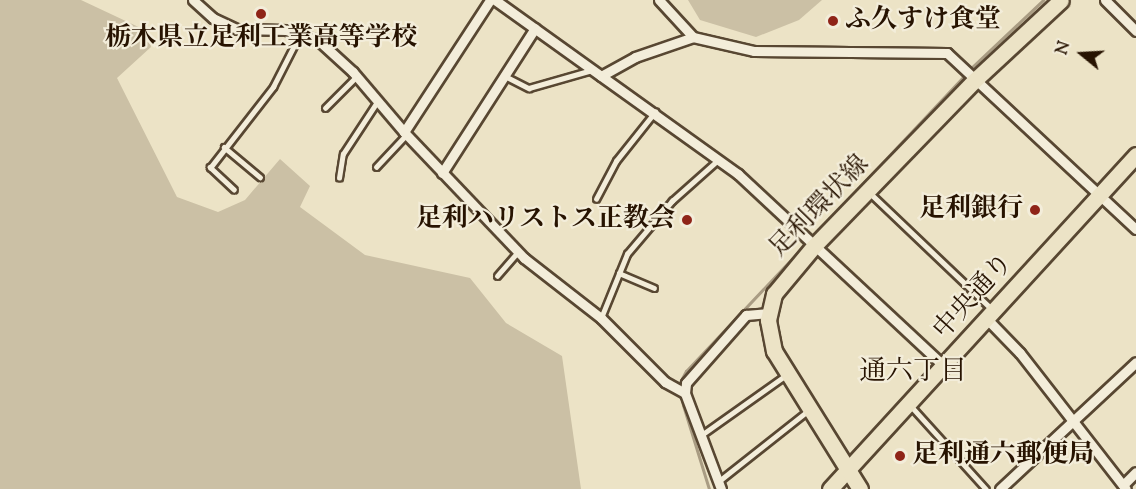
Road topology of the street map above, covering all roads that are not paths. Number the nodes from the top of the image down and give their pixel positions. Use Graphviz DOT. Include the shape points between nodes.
graph roads {
  1 [pos="193,0"];
  2 [pos="490,0"];
  3 [pos="495,0"];
  4 [pos="1061,0"];
  5 [pos="1105,0"];
  6 [pos="662,2"];
  7 [pos="535,28"];
  8 [pos="1136,31"];
  9 [pos="301,33"];
  10 [pos="693,37"];
  11 [pos="592,70"];
  12 [pos="357,76"];
  13 [pos="505,76"];
  14 [pos="601,76"];
  15 [pos="975,80"];
  16 [pos="378,101"];
  17 [pos="325,108"];
  18 [pos="655,112"];
  19 [pos="405,134"];
  20 [pos="224,147"];
  21 [pos="1136,155"];
  22 [pos="718,160"];
  23 [pos="376,167"];
  24 [pos="442,173"];
  25 [pos="260,177"];
  26 [pos="339,178"];
  27 [pos="234,190"];
  28 [pos="868,191"];
  29 [pos="1100,194"];
  30 [pos="596,199"];
  31 [pos="1136,229"];
  32 [pos="814,246"];
  33 [pos="518,252"];
  34 [pos="619,273"];
  35 [pos="497,276"];
  36 [pos="654,288"];
  37 [pos="769,313"];
  38 [pos="990,315"];
  39 [pos="601,318"];
  40 [pos="1136,362"];
  41 [pos="944,366"];
  42 [pos="787,375"];
  43 [pos="685,393"];
  44 [pos="909,404"];
  45 [pos="809,410"];
  46 [pos="1074,423"];
  47 [pos="700,436"];
  48 [pos="847,470"];
  49 [pos="1136,472"];
  50 [pos="719,486"];
  51 [pos="1124,488"];
  52 [pos="830,489"];
  53 [pos="860,489"];
  54 [pos="986,489"];
  55 [pos="1000,489"];
  1 -- 9 [label="street" via="213,18 237,28"];
  2 -- 19 [label="street"];
  3 -- 7 [label="street"];
  4 -- 15 [label="main road, 足利環状線"];
  5 -- 8 [label="street"];
  6 -- 10 [label="street"];
  7 -- 11 [label="street"];
  7 -- 13 [label="street"];
  9 -- 12 [label="street" via="319,41"];
  9 -- 20 [label="lane" via="273,87"];
  10 -- 14 [label="street" via="635,57"];
  10 -- 15 [label="street" via="754,51 939,51 947,53"];
  11 -- 13 [label="lane" via="529,88"];
  11 -- 14 [label="street"];
  12 -- 16 [label="street"];
  12 -- 17 [label="lane"];
  13 -- 24 [label="street"];
  14 -- 18 [label="street"];
  15 -- 28 [label="main road, 足利環状線"];
  15 -- 29 [label="street"];
  16 -- 19 [label="street"];
  16 -- 26 [label="lane" via="343,154"];
  18 -- 22 [label="street"];
  18 -- 30 [label="lane" via="616,161"];
  19 -- 23 [label="lane"];
  19 -- 24 [label="street"];
  20 -- 25 [label="lane"];
  20 -- 27 [label="lane" via="210,168"];
  21 -- 29 [label="main road, 中央通り"];
  22 -- 32 [label="street"];
  22 -- 34 [label="lane" via="656,218 627,254"];
  24 -- 33 [label="street"];
  28 -- 32 [label="main road, 足利環状線"];
  28 -- 38 [label="lane"];
  29 -- 31 [label="street"];
  29 -- 38 [label="main road, 中央通り"];
  32 -- 37 [label="main road, 足利環状線" via="782,281"];
  32 -- 41 [label="street"];
  33 -- 35 [label="lane"];
  33 -- 39 [label="street"];
  34 -- 36 [label="lane"];
  34 -- 39 [label="lane"];
  37 -- 42 [label="main road, 足利環状線" via="770,339"];
  37 -- 43 [label="street" via="746,315 693,371"];
  38 -- 41 [label="main road, 中央通り"];
  38 -- 46 [label="street"];
  39 -- 43 [label="street" via="665,381"];
  40 -- 46 [label="street"];
  41 -- 44 [label="main road, 中央通り"];
  42 -- 45 [label="main road, 足利環状線"];
  42 -- 47 [label="lane"];
  43 -- 47 [label="street"];
  44 -- 48 [label="main road, 中央通り"];
  44 -- 54 [label="lane"];
  45 -- 48 [label="main road, 足利環状線"];
  45 -- 50 [label="lane"];
  46 -- 51 [label="street"];
  46 -- 55 [label="street"];
  47 -- 50 [label="street"];
  48 -- 52 [label="main road, 中央通り"];
  48 -- 53 [label="main road, 足利環状線"];
  49 -- 51 [label="street"];
}
